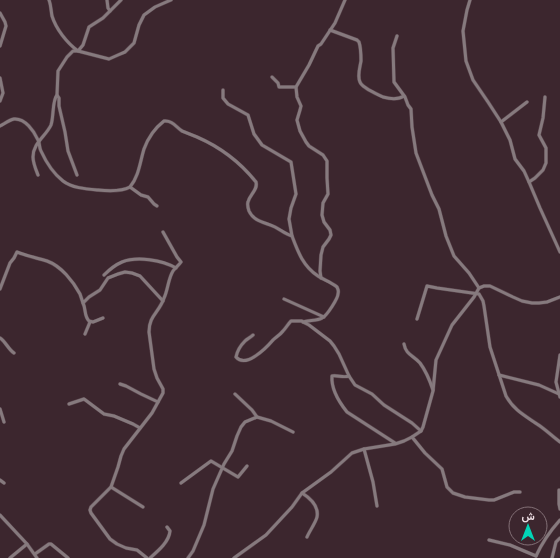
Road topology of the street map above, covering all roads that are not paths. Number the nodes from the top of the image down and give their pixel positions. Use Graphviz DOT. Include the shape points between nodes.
graph roads {
  1 [pos="49,0"];
  2 [pos="107,0"];
  3 [pos="121,0"];
  4 [pos="171,0"];
  5 [pos="345,0"];
  6 [pos="470,0"];
  7 [pos="110,11"];
  8 [pos="0,13"];
  9 [pos="330,30"];
  10 [pos="397,36"];
  11 [pos="0,46"];
  12 [pos="78,51"];
  13 [pos="272,77"];
  14 [pos="0,78"];
  15 [pos="296,87"];
  16 [pos="224,90"];
  17 [pos="57,94"];
  18 [pos="404,96"];
  19 [pos="545,97"];
  20 [pos="0,99"];
  21 [pos="527,102"];
  22 [pos="501,122"];
  23 [pos="0,126"];
  24 [pos="39,141"];
  25 [pos="38,175"];
  26 [pos="77,175"];
  27 [pos="530,182"];
  28 [pos="130,187"];
  29 [pos="157,206"];
  30 [pos="163,232"];
  31 [pos="292,236"];
  32 [pos="560,252"];
  33 [pos="176,268"];
  34 [pos="104,275"];
  35 [pos="321,278"];
  36 [pos="479,288"];
  37 [pos="0,289"];
  38 [pos="476,293"];
  39 [pos="560,297"];
  40 [pos="284,299"];
  41 [pos="163,301"];
  42 [pos="83,303"];
  43 [pos="324,317"];
  44 [pos="103,318"];
  45 [pos="416,319"];
  46 [pos="90,322"];
  47 [pos="303,322"];
  48 [pos="85,334"];
  49 [pos="254,335"];
  50 [pos="0,338"];
  51 [pos="404,344"];
  52 [pos="14,354"];
  53 [pos="560,355"];
  54 [pos="499,375"];
  55 [pos="348,376"];
  56 [pos="120,384"];
  57 [pos="433,391"];
  58 [pos="235,394"];
  59 [pos="559,395"];
  60 [pos="158,402"];
  61 [pos="69,404"];
  62 [pos="0,409"];
  63 [pos="257,417"];
  64 [pos="4,422"];
  65 [pos="140,428"];
  66 [pos="421,431"];
  67 [pos="293,432"];
  68 [pos="412,438"];
  69 [pos="560,442"];
  70 [pos="395,444"];
  71 [pos="364,449"];
  72 [pos="247,466"];
  73 [pos="223,468"];
  74 [pos="0,480"];
  75 [pos="4,483"];
  76 [pos="181,483"];
  77 [pos="111,488"];
  78 [pos="559,490"];
  79 [pos="520,492"];
  80 [pos="302,493"];
  81 [pos="376,506"];
  82 [pos="143,507"];
  83 [pos="560,509"];
  84 [pos="0,516"];
  85 [pos="560,520"];
  86 [pos="167,526"];
  87 [pos="307,537"];
  88 [pos="560,538"];
  89 [pos="489,540"];
  90 [pos="27,544"];
  91 [pos="35,554"];
  92 [pos="536,557"];
  93 [pos="10,558"];
  94 [pos="37,558"];
  95 [pos="68,558"];
  96 [pos="148,558"];
  97 [pos="188,558"];
  98 [pos="234,558"];
  99 [pos="552,558"];
  1 -- 12 [label="street" via="58,28"];
  2 -- 7 [label="street"];
  3 -- 7 [label="street"];
  4 -- 12 [label="street" via="144,15 134,43 118,56 109,59"];
  5 -- 9 [label="street"];
  6 -- 22 [label="street" via="463,31 466,61 473,80"];
  7 -- 12 [label="street" via="89,26 83,45"];
  8 -- 11 [label="street" via="6,26"];
  9 -- 15 [label="street" via="318,46"];
  9 -- 18 [label="street" via="359,42 359,81 366,89 389,98"];
  10 -- 18 [label="street" via="393,48 394,82"];
  12 -- 17 [label="street" via="70,53 59,68"];
  13 -- 15 [label="street" via="279,87"];
  14 -- 20 [label="street" via="3,93"];
  15 -- 35 [label="street" via="301,106 297,120 300,131 309,146 323,155 327,161 328,194 323,203 322,215 331,235 322,250"];
  16 -- 31 [label="street" via="223,98 228,104 248,115 254,134 262,145 291,162 296,194 289,219"];
  17 -- 24 [label="street" via="52,123"];
  17 -- 26 [label="street" via="60,98 59,106 68,151"];
  18 -- 36 [label="street" via="411,109 416,153 439,209 451,250"];
  19 -- 27 [label="street" via="539,135 546,148 546,163 543,170"];
  21 -- 22 [label="street"];
  22 -- 27 [label="street" via="510,140 515,159"];
  23 -- 24 [label="street" via="12,120 19,120 28,125"];
  24 -- 25 [label="street" via="33,158"];
  24 -- 28 [label="street" via="40,150 48,165 70,185 109,191"];
  27 -- 32 [label="street"];
  28 -- 29 [label="street" via="148,197"];
  28 -- 31 [label="street" via="148,140 166,120 240,164 257,184 248,205 252,216"];
  30 -- 33 [label="street" via="182,262"];
  31 -- 35 [label="street" via="303,261"];
  33 -- 34 [label="street" via="154,260 134,260 122,262"];
  33 -- 41 [label="street" via="171,274"];
  35 -- 43 [label="street" via="335,285 339,292"];
  36 -- 38 [label="street"];
  36 -- 39 [label="street" via="490,286 532,303 547,302"];
  37 -- 42 [label="street" via="10,262 17,252 58,267 76,288"];
  38 -- 45 [label="street" via="427,286"];
  38 -- 54 [label="street" via="483,300 490,347"];
  38 -- 57 [label="street" via="452,325 436,360"];
  40 -- 43 [label="street"];
  41 -- 42 [label="street" via="140,276 125,272 108,278 100,290"];
  41 -- 60 [label="street" via="149,326 154,369 163,389"];
  42 -- 46 [label="street" via="86,318"];
  43 -- 47 [label="street"];
  44 -- 46 [label="street"];
  46 -- 48 [label="street"];
  47 -- 49 [label="street" via="291,321 259,354 248,360 238,359 237,352 245,341"];
  47 -- 55 [label="street" via="330,341"];
  50 -- 52 [label="street"];
  51 -- 57 [label="street" via="407,353 422,368"];
  53 -- 59 [label="street" via="556,382"];
  54 -- 59 [label="street"];
  54 -- 69 [label="street" via="506,396 514,406"];
  55 -- 66 [label="street" via="355,385 372,394 384,406"];
  55 -- 70 [label="street" via="332,376 336,395 342,405 347,412"];
  56 -- 60 [label="street"];
  57 -- 66 [label="street"];
  58 -- 63 [label="street"];
  60 -- 65 [label="street"];
  61 -- 65 [label="street" via="84,399 104,414"];
  62 -- 64 [label="street"];
  63 -- 67 [label="street"];
  63 -- 73 [label="street" via="245,422 241,427"];
  65 -- 77 [label="street" via="124,449"];
  66 -- 68 [label="street"];
  68 -- 70 [label="street"];
  68 -- 79 [label="street" via="442,469 447,487 453,493 494,500"];
  70 -- 71 [label="street"];
  71 -- 80 [label="street" via="352,453"];
  71 -- 81 [label="street" via="373,482"];
  72 -- 73 [label="street" via="238,477"];
  73 -- 76 [label="street" via="211,461"];
  73 -- 97 [label="street" via="213,489 204,525"];
  74 -- 75 [label="street"];
  77 -- 82 [label="street"];
  77 -- 96 [label="street" via="91,507 91,513 110,539 126,548 138,550"];
  78 -- 83 [label="street"];
  80 -- 87 [label="street" via="316,506 317,517"];
  80 -- 98 [label="street" via="266,535"];
  84 -- 90 [label="street"];
  85 -- 92 [label="street" via="550,531"];
  86 -- 96 [label="street" via="170,537"];
  88 -- 99 [label="street" via="556,542"];
  89 -- 92 [label="street" via="510,545"];
  90 -- 91 [label="street"];
  90 -- 93 [label="street"];
  91 -- 94 [label="street"];
  91 -- 95 [label="street" via="51,544"];
}
